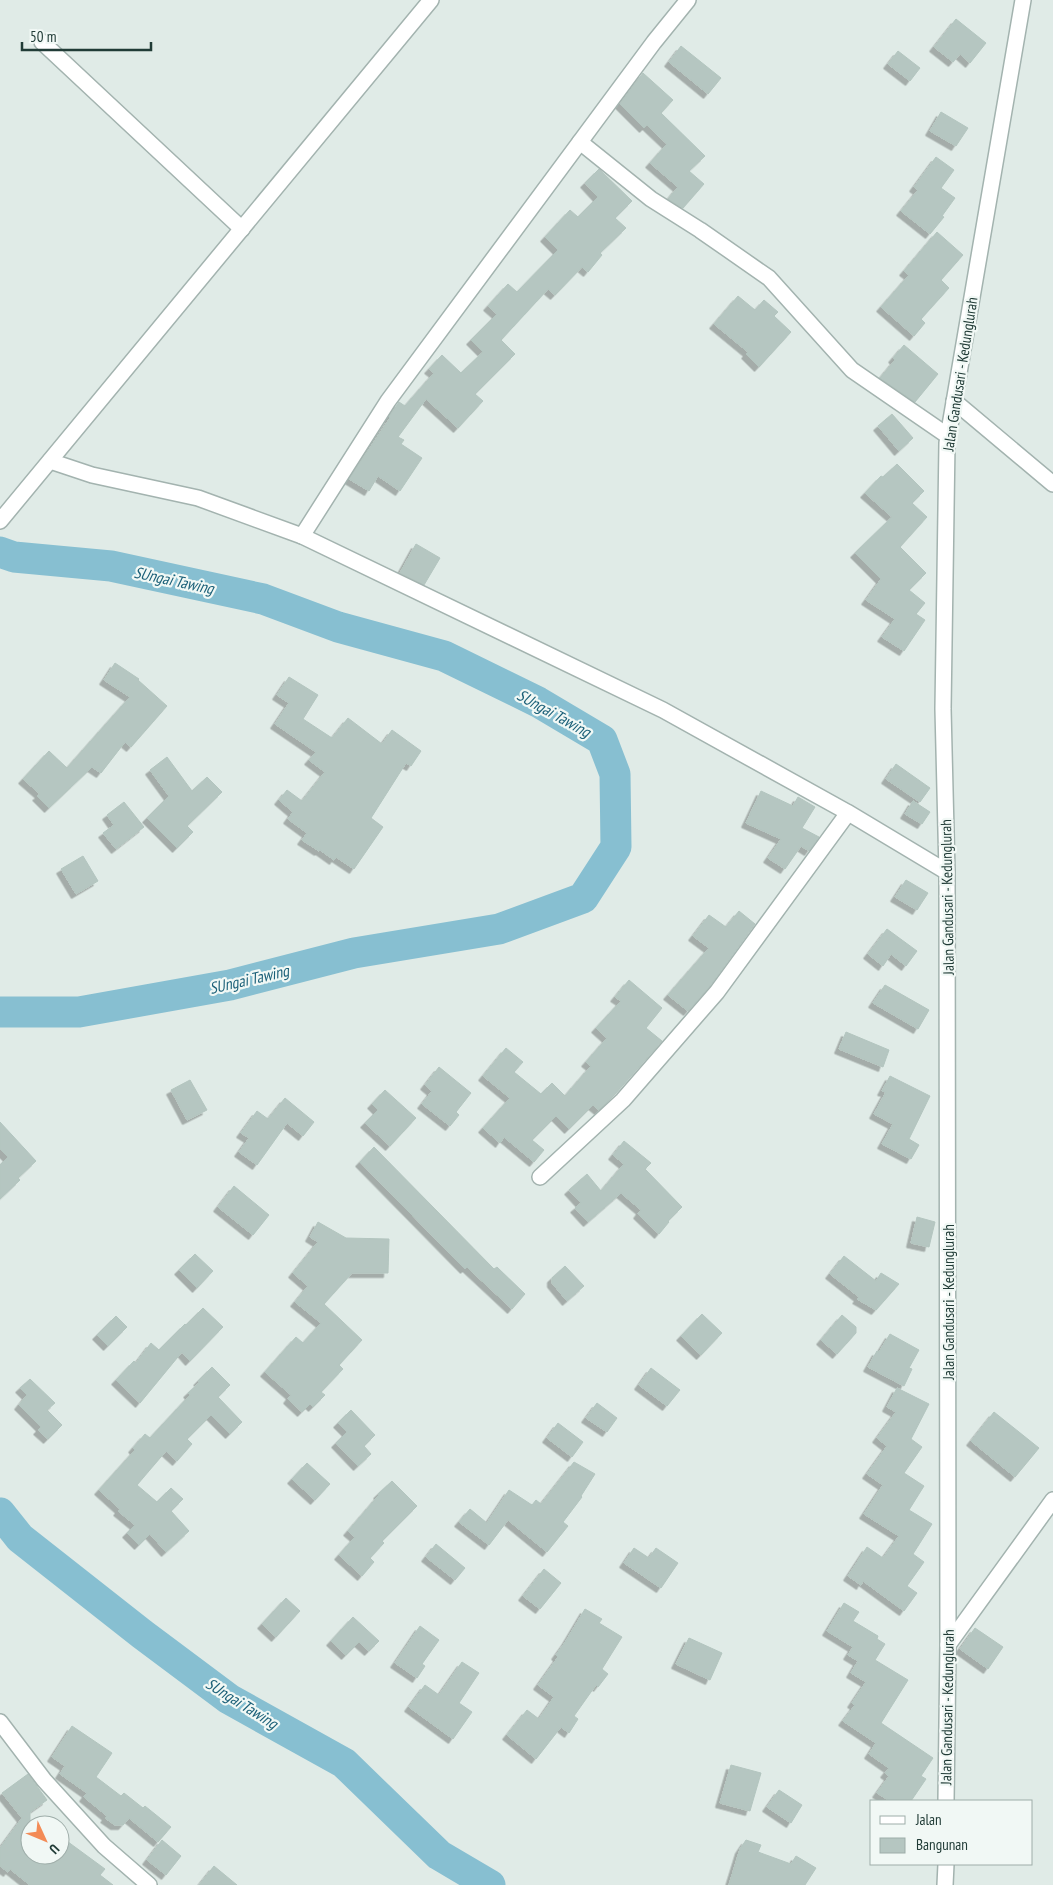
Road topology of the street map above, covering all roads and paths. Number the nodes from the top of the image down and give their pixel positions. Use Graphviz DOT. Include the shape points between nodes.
graph roads {
  1 [pos="431,0"];
  2 [pos="688,0"];
  3 [pos="1022,0"];
  4 [pos="42,42"];
  5 [pos="580,142"];
  6 [pos="242,229"];
  7 [pos="954,401"];
  8 [pos="948,436"];
  9 [pos="50,461"];
  10 [pos="1053,484"];
  11 [pos="4,516"];
  12 [pos="302,536"];
  13 [pos="848,813"];
  14 [pos="947,872"];
  15 [pos="540,1177"];
  16 [pos="1053,1500"];
  17 [pos="948,1645"];
  18 [pos="0,1722"];
  19 [pos="946,1800"];
  20 [pos="946,1865"];
  21 [pos="149,1885"];
  22 [pos="946,1885"];
  1 -- 6 [label="street"];
  2 -- 5 [label="street"];
  3 -- 7 [label="street, Jalan Gandusari - Kedunglurah"];
  4 -- 6 [label="street"];
  5 -- 8 [label="street" via="650,199 769,278 852,370"];
  5 -- 12 [label="street" via="388,401"];
  6 -- 9 [label="street"];
  7 -- 8 [label="street, Jalan Gandusari - Kedunglurah"];
  7 -- 10 [label="street"];
  8 -- 14 [label="street, Jalan Gandusari - Kedunglurah" via="943,710"];
  9 -- 11 [label="street"];
  9 -- 12 [label="street" via="92,475 198,498"];
  12 -- 13 [label="street" via="663,710"];
  13 -- 14 [label="street"];
  13 -- 15 [label="street" via="717,992 623,1100"];
  14 -- 17 [label="street, Jalan Gandusari - Kedunglurah"];
  16 -- 17 [label="street"];
  17 -- 19 [label="street, Jalan Gandusari - Kedunglurah"];
  18 -- 21 [label="street" via="44,1780 104,1846"];
  20 -- 22 [label="street"];
}
